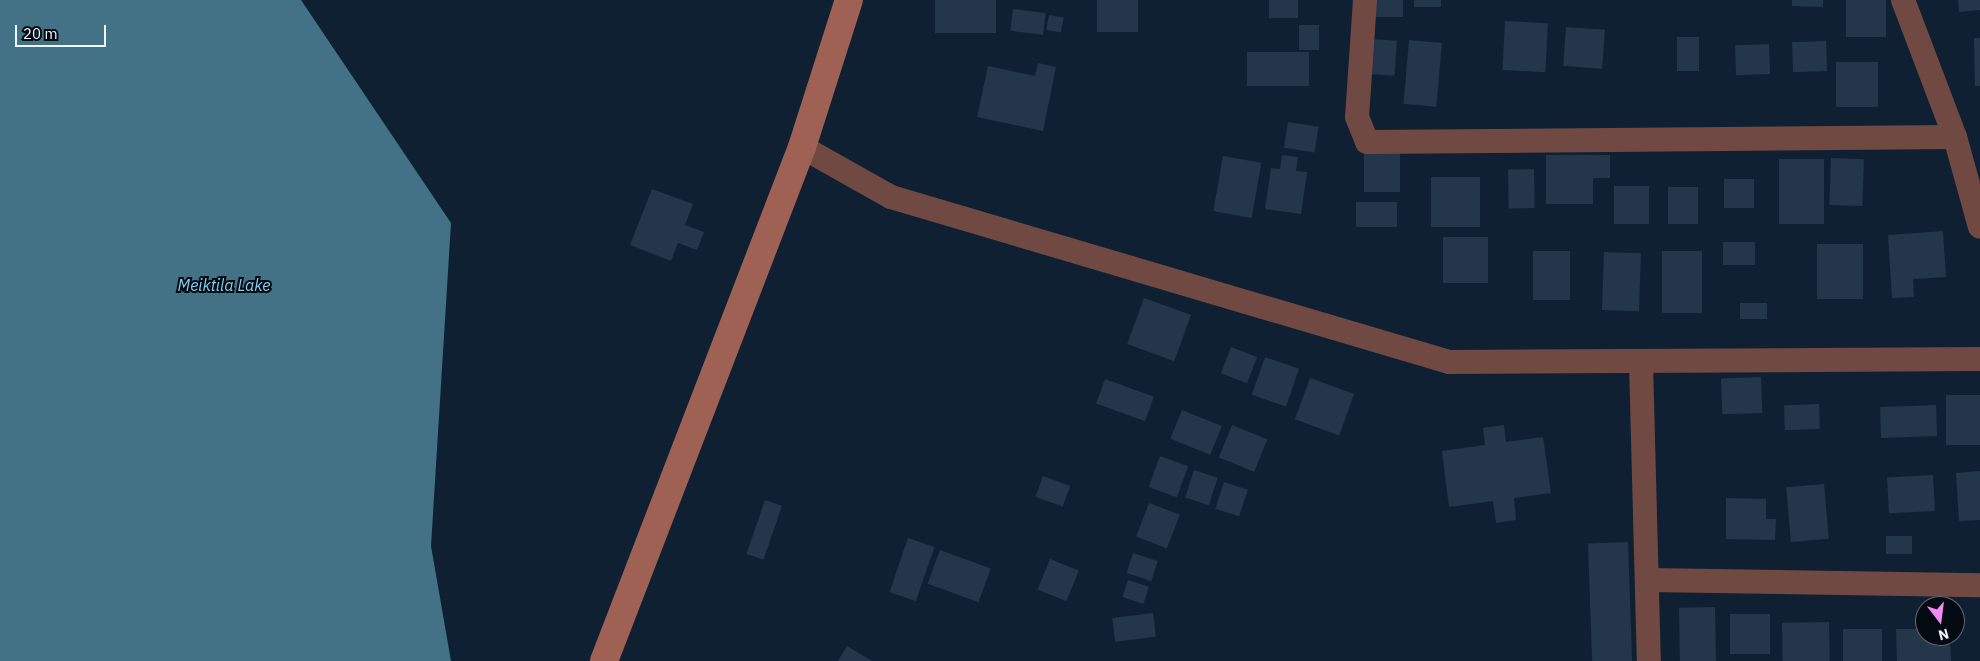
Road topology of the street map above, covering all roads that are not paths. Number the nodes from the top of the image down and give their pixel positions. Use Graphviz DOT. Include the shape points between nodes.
graph roads {
  1 [pos="849,0"];
  2 [pos="1365,0"];
  3 [pos="1903,0"];
  4 [pos="1955,137"];
  5 [pos="802,148"];
  6 [pos="1980,227"];
  7 [pos="1980,359"];
  8 [pos="1641,362"];
  9 [pos="1647,580"];
  10 [pos="1980,585"];
  11 [pos="604,661"];
  12 [pos="1649,661"];
  1 -- 5 [label="street"];
  2 -- 4 [label="street" via="1357,117 1367,142"];
  3 -- 4 [label="street"];
  4 -- 6 [label="street"];
  5 -- 8 [label="street" via="891,197 1449,362"];
  5 -- 11 [label="street"];
  7 -- 8 [label="street"];
  8 -- 9 [label="street"];
  9 -- 10 [label="street"];
  9 -- 12 [label="street"];
}
